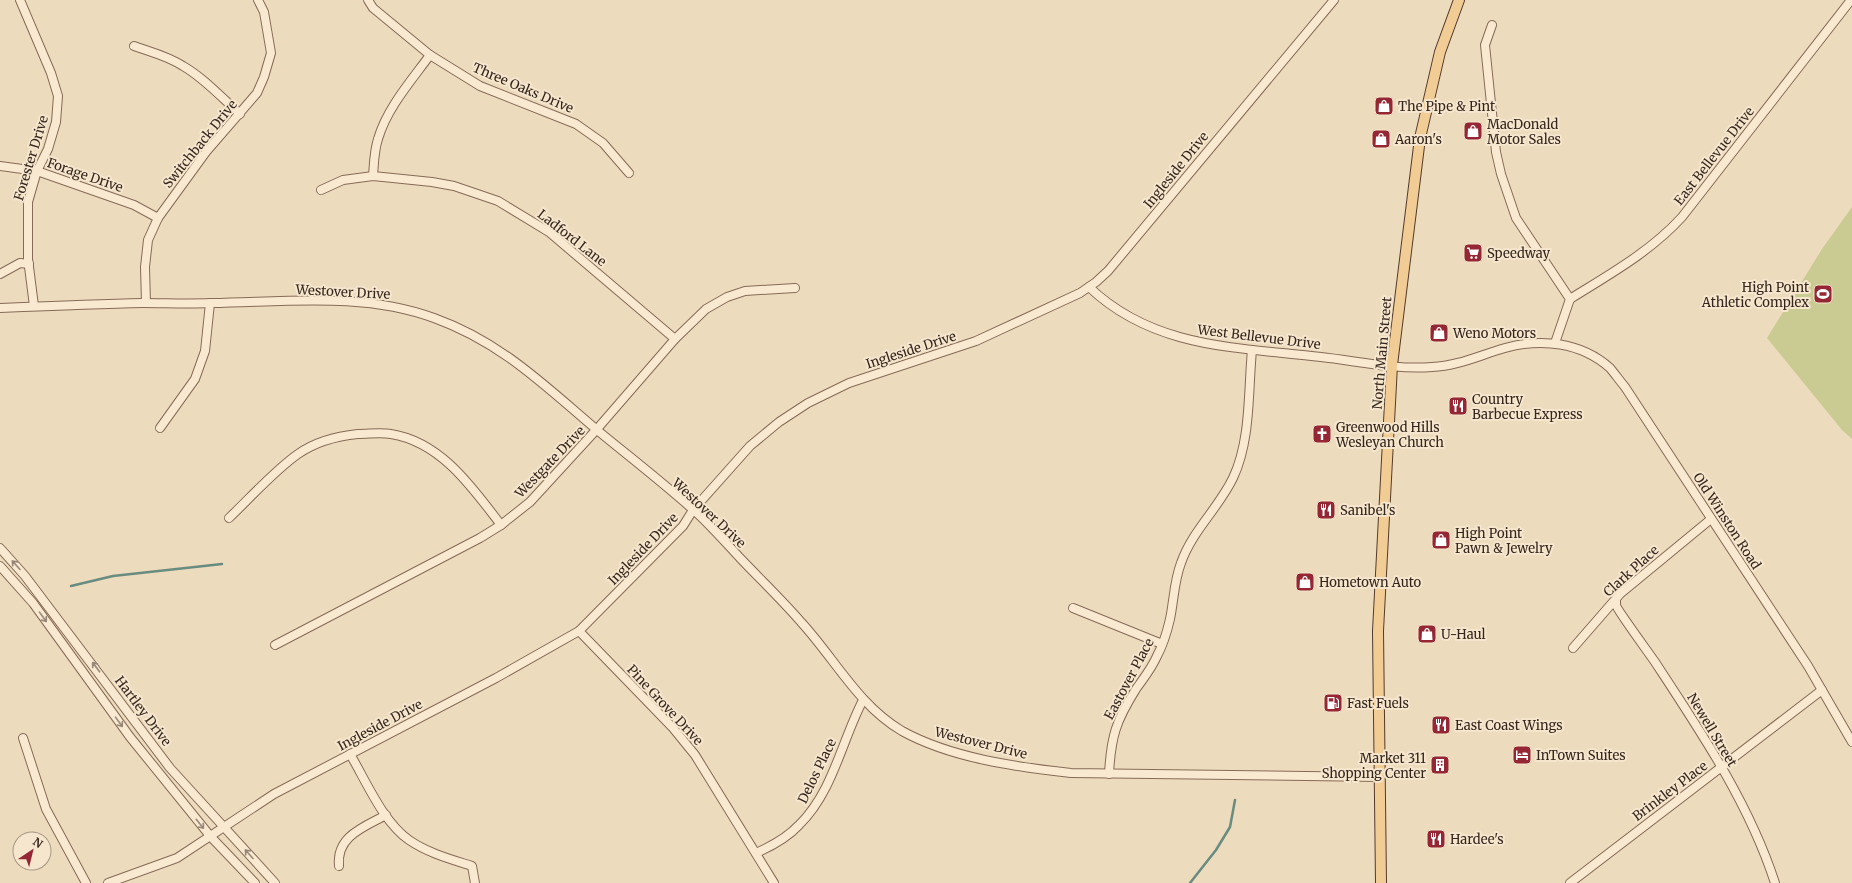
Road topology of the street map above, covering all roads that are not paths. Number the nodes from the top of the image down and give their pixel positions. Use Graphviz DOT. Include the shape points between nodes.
graph roads {
  1 [pos="20,0"];
  2 [pos="258,0"];
  3 [pos="368,0"];
  4 [pos="1334,0"];
  5 [pos="1459,0"];
  6 [pos="1851,0"];
  7 [pos="1492,25"];
  8 [pos="134,46"];
  9 [pos="430,55"];
  10 [pos="240,114"];
  11 [pos="0,166"];
  12 [pos="37,171"];
  13 [pos="629,172"];
  14 [pos="372,176"];
  15 [pos="321,190"];
  16 [pos="158,218"];
  17 [pos="29,264"];
  18 [pos="0,274"];
  19 [pos="1089,287"];
  20 [pos="795,288"];
  21 [pos="1570,299"];
  22 [pos="146,303"];
  23 [pos="210,303"];
  24 [pos="34,306"];
  25 [pos="0,308"];
  26 [pos="676,339"];
  27 [pos="1555,343"];
  28 [pos="1252,350"];
  29 [pos="1392,365"];
  30 [pos="160,428"];
  31 [pos="597,429"];
  32 [pos="693,510"];
  33 [pos="229,518"];
  34 [pos="1711,519"];
  35 [pos="501,524"];
  36 [pos="0,548"];
  37 [pos="0,566"];
  38 [pos="1616,599"];
  39 [pos="1073,608"];
  40 [pos="579,631"];
  41 [pos="1162,644"];
  42 [pos="275,645"];
  43 [pos="1573,648"];
  44 [pos="1822,690"];
  45 [pos="863,700"];
  46 [pos="22,738"];
  47 [pos="1852,742"];
  48 [pos="350,754"];
  49 [pos="1721,767"];
  50 [pos="1109,774"];
  51 [pos="1379,777"];
  52 [pos="386,816"];
  53 [pos="225,828"];
  54 [pos="210,837"];
  55 [pos="756,853"];
  56 [pos="339,866"];
  57 [pos="86,883"];
  58 [pos="108,883"];
  59 [pos="255,883"];
  60 [pos="275,883"];
  61 [pos="475,883"];
  62 [pos="774,883"];
  63 [pos="1381,883"];
  64 [pos="1570,883"];
  65 [pos="1775,883"];
  1 -- 12 [label="street, Forester Drive" via="58,96 56,122 48,149"];
  2 -- 10 [label="street, Switchback Drive" via="264,12 271,53 257,93"];
  3 -- 9 [label="street, Three Oaks Drive" via="373,8"];
  4 -- 19 [label="street, Ingleside Drive" via="1108,271"];
  5 -- 29 [label="main road, North Main Street" via="1440,52 1420,138"];
  6 -- 21 [label="street, East Bellevue Drive" via="1666,235 1626,265"];
  7 -- 21 [label="street" via="1484,45 1500,174 1516,218"];
  8 -- 10 [label="street" via="165,56 183,66"];
  9 -- 13 [label="street, Three Oaks Drive" via="480,86 576,124 603,143"];
  9 -- 14 [label="street" via="395,102 386,120 378,139"];
  10 -- 16 [label="street, Switchback Drive" via="206,152"];
  11 -- 12 [label="street, Forage Drive"];
  12 -- 16 [label="street, Forage Drive" via="134,205"];
  12 -- 17 [label="street, Forester Drive" via="28,202"];
  14 -- 15 [label="street, Ladford Lane" via="343,180"];
  14 -- 26 [label="street, Ladford Lane" via="454,186 498,201 549,232"];
  16 -- 22 [label="street, Switchback Drive" via="148,240 145,267"];
  17 -- 18 [label="street" via="20,263"];
  17 -- 24 [label="street, Forester Drive"];
  19 -- 28 [label="street, West Bellevue Drive" via="1120,312 1147,326 1215,346"];
  19 -- 32 [label="street, Ingleside Drive" via="976,341 849,383 808,402 750,446"];
  20 -- 26 [label="street, Westgate Drive" via="746,291 727,297 706,309"];
  21 -- 27 [label="street"];
  22 -- 23 [label="street, Westover Drive"];
  22 -- 24 [label="street, Westover Drive"];
  23 -- 30 [label="street" via="206,351 195,379"];
  23 -- 31 [label="street, Westover Drive" via="372,303 397,306 434,318 476,336 513,359"];
  24 -- 25 [label="street, Westover Drive"];
  26 -- 31 [label="street, Westgate Drive"];
  27 -- 29 [label="street, Old Winston Road" via="1534,342 1519,345 1450,366 1408,368"];
  27 -- 34 [label="street, Old Winston Road" via="1595,357 1610,369 1625,387"];
  28 -- 29 [label="street, West Bellevue Drive"];
  28 -- 41 [label="street, Eastover Place" via="1247,416 1237,466 1225,492 1184,554"];
  29 -- 51 [label="main road, North Main Street" via="1378,631"];
  31 -- 32 [label="street, Westover Drive"];
  31 -- 35 [label="street, Westgate Drive" via="530,502"];
  32 -- 40 [label="street, Ingleside Drive" via="683,526"];
  32 -- 45 [label="street, Westover Drive" via="803,624"];
  33 -- 35 [label="street" via="298,454 342,436 374,433 403,437 438,454 454,467"];
  34 -- 38 [label="street, Clark Place"];
  34 -- 44 [label="street, Old Winston Road"];
  35 -- 42 [label="street, Westgate Drive" via="480,538"];
  53 -- 36 [label="street, Hartley Drive, one-way" via="170,768 30,582"];
  37 -- 54 [label="street, Hartley Drive, one-way" via="32,603 130,737"];
  38 -- 43 [label="street, Clark Place"];
  38 -- 49 [label="street, Newell Street" via="1616,606 1715,753"];
  39 -- 41 [label="street"];
  40 -- 48 [label="street, Ingleside Drive" via="496,678"];
  40 -- 55 [label="street, Pine Grove Drive" via="695,755"];
  41 -- 50 [label="street, Eastover Place" via="1157,658 1125,706 1117,723 1110,746"];
  44 -- 47 [label="street, Old Winston Road"];
  44 -- 49 [label="street, Brinkley Place"];
  45 -- 50 [label="street, Westover Drive" via="902,731 951,750 1034,769"];
  45 -- 55 [label="street, Delos Place" via="833,771 812,810 786,836"];
  46 -- 57 [label="street" via="46,809"];
  48 -- 52 [label="street"];
  48 -- 53 [label="street, Ingleside Drive" via="274,794"];
  49 -- 64 [label="street, Brinkley Place"];
  49 -- 65 [label="street, Newell Street" via="1769,865"];
  50 -- 51 [label="street, Westover Drive"];
  51 -- 63 [label="main road, North Main Street"];
  52 -- 56 [label="street" via="354,832 348,838 340,851"];
  52 -- 61 [label="street" via="409,840 432,853 472,866"];
  53 -- 54 [label="street, Ingleside Drive"];
  60 -- 53 [label="street, Hartley Drive, one-way"];
  54 -- 58 [label="street, Ingleside Drive" via="177,858"];
  54 -- 59 [label="street, Hartley Drive"];
  55 -- 62 [label="street, Pine Grove Drive"];
}
